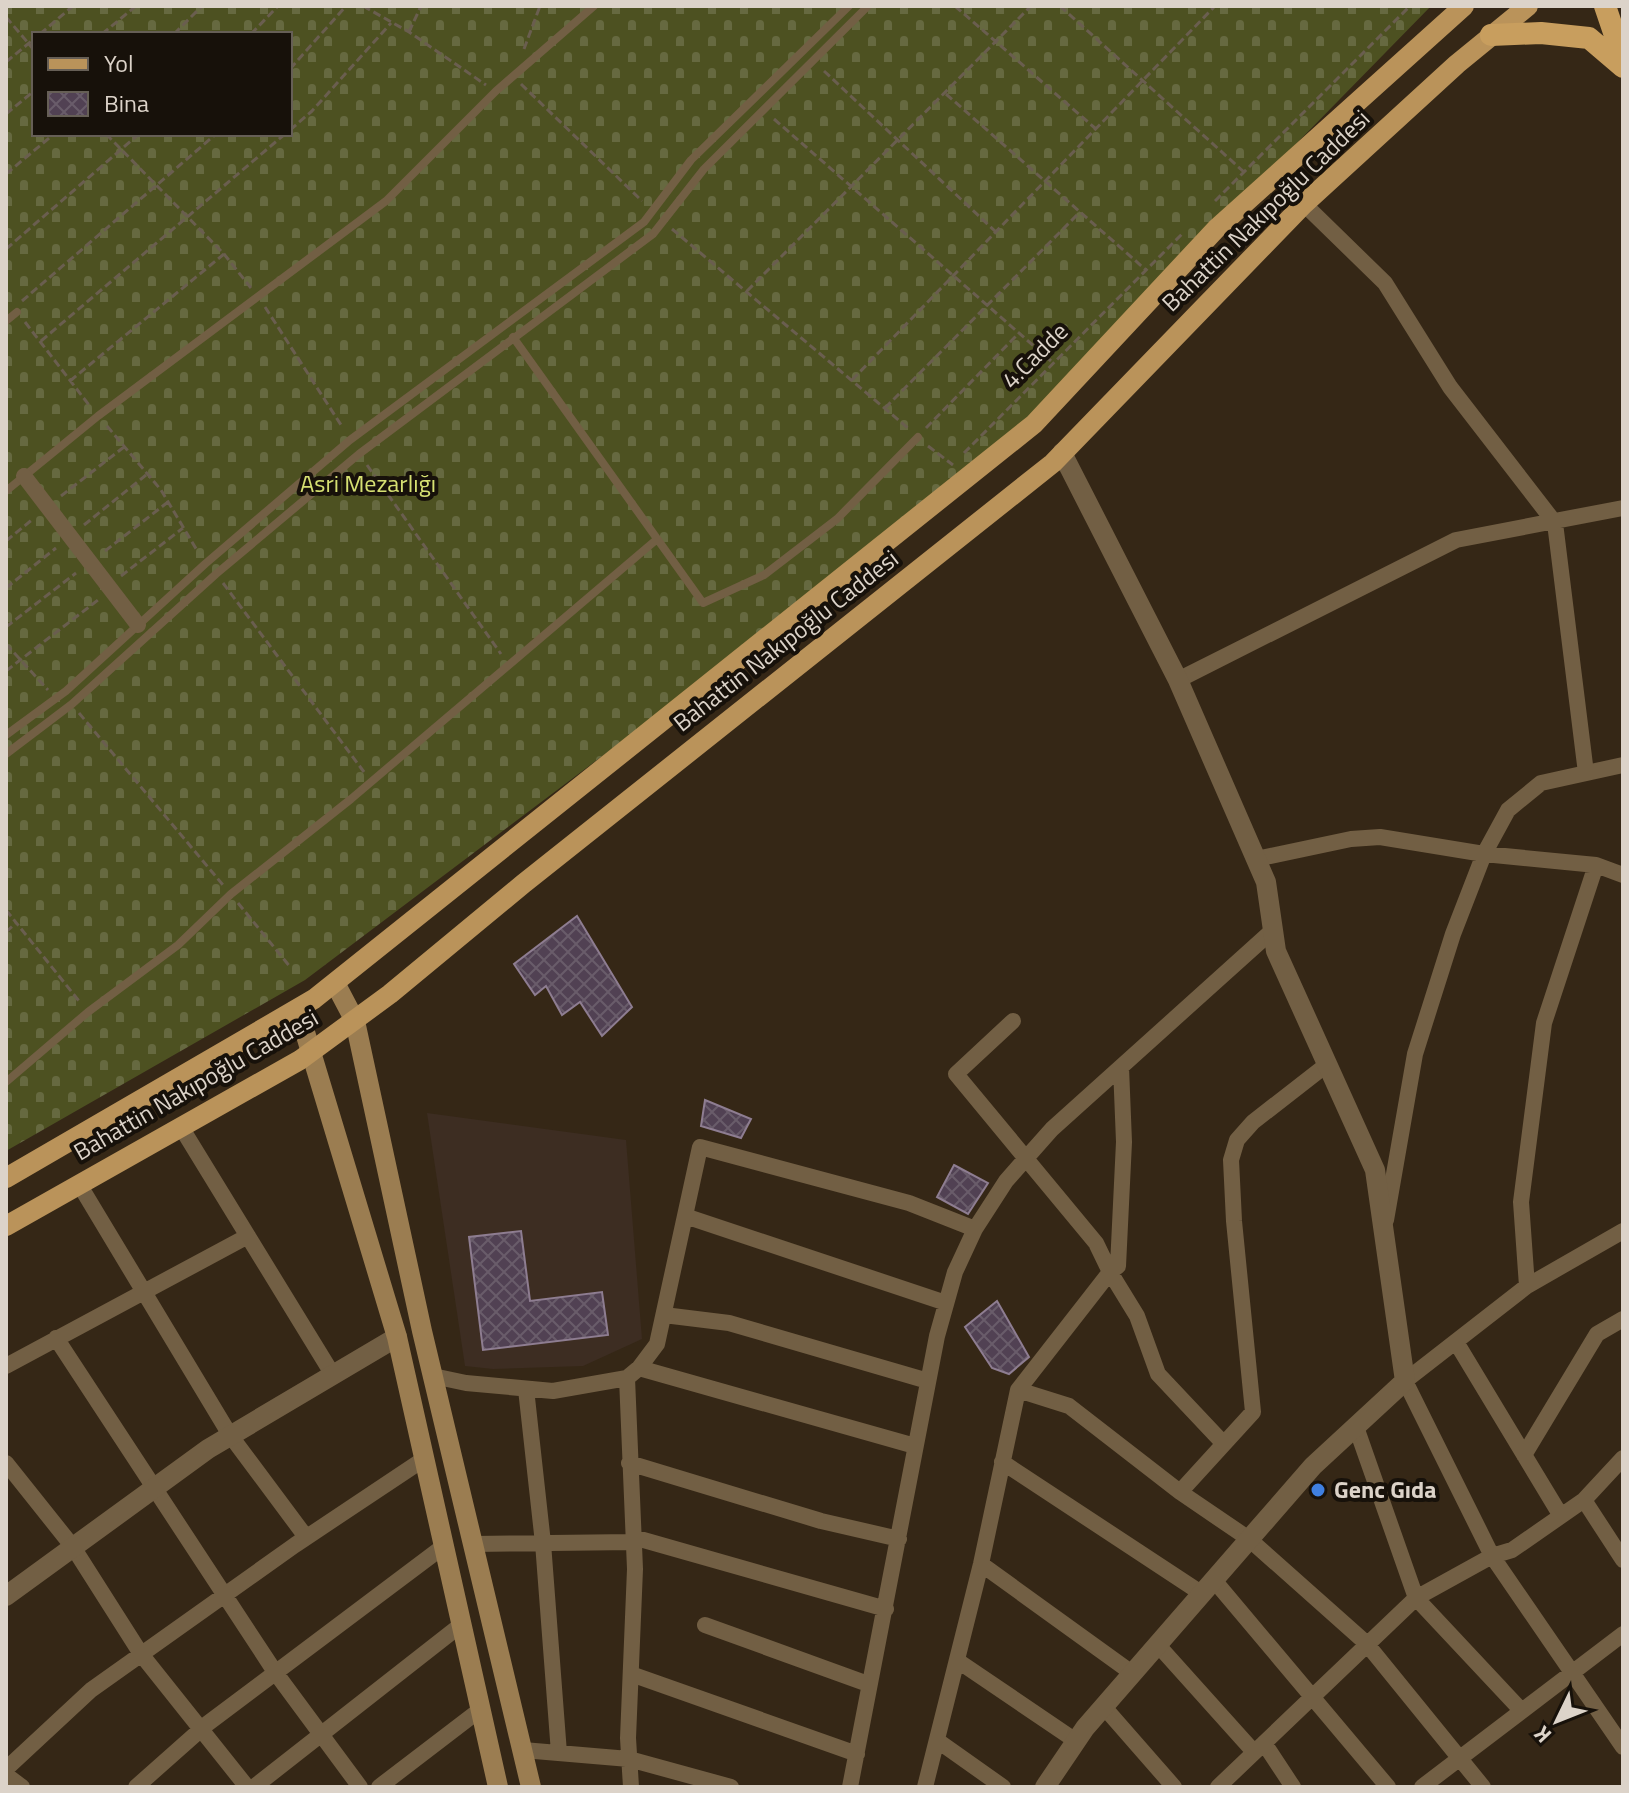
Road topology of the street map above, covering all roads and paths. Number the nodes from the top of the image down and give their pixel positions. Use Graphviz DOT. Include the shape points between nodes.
graph roads {
  1 [pos="73,6"];
  2 [pos="136,6"];
  3 [pos="202,6"];
  4 [pos="278,6"];
  5 [pos="346,6"];
  6 [pos="363,6"];
  7 [pos="379,6"];
  8 [pos="421,6"];
  9 [pos="540,6"];
  10 [pos="594,6"];
  11 [pos="849,6"];
  12 [pos="868,6"];
  13 [pos="955,6"];
  14 [pos="1031,6"];
  15 [pos="1060,6"];
  16 [pos="1215,6"];
  17 [pos="1410,6"];
  18 [pos="1464,6"];
  19 [pos="1528,6"];
  20 [pos="1605,6"];
  21 [pos="375,15"];
  22 [pos="6,17"];
  23 [pos="391,23"];
  24 [pos="42,32"];
  25 [pos="104,32"];
  26 [pos="176,32"];
  27 [pos="253,32"];
  28 [pos="409,32"];
  29 [pos="1491,35"];
  30 [pos="32,41"];
  31 [pos="997,41"];
  32 [pos="28,44"];
  33 [pos="32,48"];
  34 [pos="1623,59"];
  35 [pos="6,62"];
  36 [pos="815,63"];
  37 [pos="292,67"];
  38 [pos="1623,67"];
  39 [pos="514,77"];
  40 [pos="1143,81"];
  41 [pos="496,91"];
  42 [pos="32,93"];
  43 [pos="946,94"];
  44 [pos="765,111"];
  45 [pos="6,114"];
  46 [pos="292,128"];
  47 [pos="1096,129"];
  48 [pos="52,136"];
  49 [pos="108,136"];
  50 [pos="137,136"];
  51 [pos="214,136"];
  52 [pos="283,136"];
  53 [pos="899,142"];
  54 [pos="120,150"];
  55 [pos="1245,172"];
  56 [pos="6,174"];
  57 [pos="1045,181"];
  58 [pos="157,187"];
  59 [pos="852,187"];
  60 [pos="1304,204"];
  61 [pos="1212,205"];
  62 [pos="1080,212"];
  63 [pos="653,213"];
  64 [pos="187,217"];
  65 [pos="665,223"];
  66 [pos="1190,227"];
  67 [pos="996,232"];
  68 [pos="6,249"];
  69 [pos="224,254"];
  70 [pos="1146,270"];
  71 [pos="953,276"];
  72 [pos="747,291"];
  73 [pos="257,295"];
  74 [pos="987,305"];
  75 [pos="17,312"];
  76 [pos="6,321"];
  77 [pos="1019,333"];
  78 [pos="513,337"];
  79 [pos="40,342"];
  80 [pos="1053,363"];
  81 [pos="852,380"];
  82 [pos="69,382"];
  83 [pos="885,408"];
  84 [pos="98,416"];
  85 [pos="918,437"];
  86 [pos="350,440"];
  87 [pos="124,447"];
  88 [pos="1062,453"];
  89 [pos="359,454"];
  90 [pos="24,476"];
  91 [pos="6,491"];
  92 [pos="48,507"];
  93 [pos="1623,508"];
  94 [pos="1555,523"];
  95 [pos="183,528"];
  96 [pos="656,540"];
  97 [pos="6,541"];
  98 [pos="205,564"];
  99 [pos="216,574"];
  100 [pos="110,588"];
  101 [pos="138,625"];
  102 [pos="6,644"];
  103 [pos="20,659"];
  104 [pos="508,664"];
  105 [pos="6,671"];
  106 [pos="1178,680"];
  107 [pos="55,698"];
  108 [pos="72,704"];
  109 [pos="6,735"];
  110 [pos="6,754"];
  111 [pos="1623,765"];
  112 [pos="1586,773"];
  113 [pos="371,781"];
  114 [pos="1484,854"];
  115 [pos="1256,859"];
  116 [pos="1596,865"];
  117 [pos="1623,875"];
  118 [pos="231,894"];
  119 [pos="6,910"];
  120 [pos="16,923"];
  121 [pos="1273,930"];
  122 [pos="6,932"];
  123 [pos="291,968"];
  124 [pos="335,983"];
  125 [pos="298,1009"];
  126 [pos="88,1012"];
  127 [pos="355,1021"];
  128 [pos="1013,1021"];
  129 [pos="311,1052"];
  130 [pos="1325,1066"];
  131 [pos="1121,1067"];
  132 [pos="6,1082"];
  133 [pos="181,1127"];
  134 [pos="1027,1157"];
  135 [pos="6,1178"];
  136 [pos="79,1184"];
  137 [pos="685,1216"];
  138 [pos="6,1226"];
  139 [pos="975,1229"];
  140 [pos="1623,1231"];
  141 [pos="1384,1233"];
  142 [pos="248,1236"];
  143 [pos="1110,1272"];
  144 [pos="1527,1286"];
  145 [pos="146,1294"];
  146 [pos="946,1303"];
  147 [pos="664,1315"];
  148 [pos="1623,1319"];
  149 [pos="397,1337"];
  150 [pos="56,1338"];
  151 [pos="1456,1342"];
  152 [pos="6,1366"];
  153 [pos="633,1373"];
  154 [pos="333,1375"];
  155 [pos="433,1376"];
  156 [pos="928,1381"];
  157 [pos="1405,1381"];
  158 [pos="526,1389"];
  159 [pos="1018,1390"];
  160 [pos="1356,1427"];
  161 [pos="230,1435"];
  162 [pos="1224,1444"];
  163 [pos="915,1446"];
  164 [pos="1524,1455"];
  165 [pos="1623,1458"];
  166 [pos="424,1459"];
  167 [pos="1002,1462"];
  168 [pos="6,1463"];
  169 [pos="629,1463"];
  170 [pos="154,1488"];
  171 [pos="1180,1492"];
  172 [pos="1584,1500"];
  173 [pos="1561,1516"];
  174 [pos="306,1537"];
  175 [pos="899,1539"];
  176 [pos="1249,1539"];
  177 [pos="633,1540"];
  178 [pos="543,1543"];
  179 [pos="474,1544"];
  180 [pos="444,1546"];
  181 [pos="73,1547"];
  182 [pos="1492,1556"];
  183 [pos="1623,1560"];
  184 [pos="981,1564"];
  185 [pos="1207,1586"];
  186 [pos="224,1595"];
  187 [pos="6,1596"];
  188 [pos="1416,1598"];
  189 [pos="886,1609"];
  190 [pos="462,1624"];
  191 [pos="705,1625"];
  192 [pos="1623,1634"];
  193 [pos="1366,1643"];
  194 [pos="1157,1644"];
  195 [pos="141,1654"];
  196 [pos="958,1661"];
  197 [pos="275,1672"];
  198 [pos="1571,1672"];
  199 [pos="1132,1673"];
  200 [pos="631,1674"];
  201 [pos="868,1684"];
  202 [pos="1311,1698"];
  203 [pos="1104,1707"];
  204 [pos="481,1709"];
  205 [pos="1521,1710"];
  206 [pos="202,1728"];
  207 [pos="323,1734"];
  208 [pos="938,1741"];
  209 [pos="1076,1741"];
  210 [pos="1623,1747"];
  211 [pos="1259,1748"];
  212 [pos="523,1750"];
  213 [pos="559,1753"];
  214 [pos="857,1754"];
  215 [pos="1460,1758"];
  216 [pos="629,1759"];
  217 [pos="6,1769"];
  218 [pos="6,1775"];
  219 [pos="1054,1783"];
  220 [pos="22,1787"];
  221 [pos="136,1787"];
  222 [pos="247,1787"];
  223 [pos="254,1787"];
  224 [pos="360,1787"];
  225 [pos="379,1787"];
  226 [pos="498,1787"];
  227 [pos="531,1787"];
  228 [pos="631,1787"];
  229 [pos="731,1787"];
  230 [pos="850,1787"];
  231 [pos="925,1787"];
  232 [pos="1003,1787"];
  233 [pos="1174,1787"];
  234 [pos="1218,1787"];
  235 [pos="1293,1787"];
  236 [pos="1388,1787"];
  237 [pos="1422,1787"];
  238 [pos="1483,1787"];
  1 -- 24 [label="path"];
  2 -- 25 [label="path"];
  3 -- 26 [label="path"];
  4 -- 27 [label="path"];
  5 -- 37 [label="path"];
  6 -- 21 [label="path"];
  7 -- 21 [label="path"];
  8 -- 28 [label="path"];
  9 -- 39 [label="path"];
  10 -- 39 [label="lane"];
  11 -- 63 [label="lane" via="691,160"];
  12 -- 36 [label="lane"];
  13 -- 31 [label="path"];
  14 -- 31 [label="path"];
  15 -- 40 [label="path"];
  16 -- 40 [label="path"];
  17 -- 55 [label="path"];
  18 -- 124 [label="main road, Bahattin Nakıpoğlu Caddesi" via="1216,229 1034,424"];
  19 -- 29 [label="main road, Bahattin Nakıpoğlu Caddesi"];
  20 -- 34 [label="highway"];
  21 -- 23 [label="path"];
  22 -- 32 [label="path"];
  23 -- 28 [label="path"];
  23 -- 46 [label="path"];
  28 -- 41 [label="path"];
  29 -- 38 [label="highway" via="1589,38"];
  29 -- 60 [label="main road, Bahattin Nakıpoğlu Caddesi"];
  30 -- 32 [label="path"];
  31 -- 43 [label="path"];
  31 -- 47 [label="path"];
  32 -- 33 [label="path"];
  32 -- 35 [label="path"];
  36 -- 44 [label="lane"];
  36 -- 53 [label="path"];
  39 -- 41 [label="lane"];
  39 -- 63 [label="path"];
  40 -- 47 [label="path"];
  40 -- 55 [label="path"];
  41 -- 73 [label="lane" via="386,201"];
  42 -- 45 [label="path"];
  43 -- 53 [label="path"];
  43 -- 57 [label="path"];
  44 -- 59 [label="path"];
  44 -- 65 [label="lane" via="704,169"];
  47 -- 57 [label="path"];
  48 -- 56 [label="path"];
  49 -- 54 [label="path"];
  50 -- 54 [label="path"];
  51 -- 58 [label="path"];
  52 -- 64 [label="path"];
  53 -- 59 [label="path"];
  53 -- 67 [label="path"];
  54 -- 58 [label="path"];
  54 -- 68 [label="path"];
  55 -- 61 [label="path"];
  57 -- 62 [label="path"];
  57 -- 67 [label="path"];
  58 -- 64 [label="path"];
  58 -- 75 [label="path" via="15,308"];
  59 -- 71 [label="path"];
  59 -- 72 [label="path"];
  60 -- 88 [label="main road, Bahattin Nakıpoğlu Caddesi"];
  60 -- 94 [label="street" via="1385,283 1450,387"];
  62 -- 70 [label="path"];
  62 -- 74 [label="path"];
  63 -- 86 [label="lane"];
  64 -- 69 [label="path"];
  64 -- 79 [label="path"];
  65 -- 72 [label="path, 4.Cadde"];
  65 -- 78 [label="lane"];
  66 -- 70 [label="path, 4.Cadde"];
  67 -- 71 [label="path"];
  69 -- 73 [label="path"];
  69 -- 82 [label="path"];
  70 -- 80 [label="path, 4.Cadde"];
  71 -- 74 [label="path"];
  71 -- 81 [label="path"];
  72 -- 81 [label="path, 4.Cadde"];
  73 -- 84 [label="lane"];
  73 -- 86 [label="path"];
  74 -- 77 [label="path"];
  74 -- 83 [label="path"];
  75 -- 76 [label="lane"];
  75 -- 79 [label="path"];
  77 -- 80 [label="path"];
  77 -- 85 [label="path"];
  78 -- 89 [label="lane"];
  78 -- 96 [label="lane"];
  79 -- 82 [label="path"];
  80 -- 85 [label="path, 4.Cadde" via="952,466"];
  81 -- 83 [label="path, 4.Cadde"];
  82 -- 84 [label="path"];
  83 -- 85 [label="path, 4.Cadde"];
  84 -- 87 [label="path"];
  84 -- 90 [label="lane"];
  85 -- 96 [label="lane" via="837,519 764,575 703,603"];
  86 -- 98 [label="lane"];
  87 -- 92 [label="path"];
  87 -- 95 [label="path" via="161,490"];
  88 -- 106 [label="street"];
  88 -- 127 [label="main road, Bahattin Nakıpoğlu Caddesi"];
  89 -- 99 [label="lane"];
  89 -- 104 [label="path"];
  90 -- 91 [label="lane"];
  90 -- 92 [label="street"];
  92 -- 97 [label="path"];
  92 -- 100 [label="street"];
  93 -- 94 [label="street"];
  94 -- 106 [label="street" via="1456,540"];
  94 -- 112 [label="street"];
  95 -- 98 [label="path"];
  95 -- 100 [label="path"];
  96 -- 104 [label="lane"];
  98 -- 101 [label="lane"];
  99 -- 108 [label="lane"];
  99 -- 113 [label="path"];
  100 -- 101 [label="street"];
  100 -- 103 [label="path"];
  101 -- 107 [label="lane"];
  102 -- 103 [label="path"];
  103 -- 105 [label="path"];
  103 -- 107 [label="path"];
  104 -- 113 [label="lane"];
  106 -- 115 [label="street"];
  107 -- 109 [label="lane"];
  108 -- 110 [label="lane"];
  108 -- 118 [label="path"];
  111 -- 112 [label="street"];
  112 -- 114 [label="street" via="1541,783 1508,810"];
  113 -- 118 [label="lane"];
  114 -- 115 [label="street" via="1380,837"];
  114 -- 116 [label="street"];
  114 -- 141 [label="street" via="1415,1054"];
  115 -- 121 [label="street" via="1266,882"];
  116 -- 117 [label="street"];
  116 -- 144 [label="street" via="1544,1023 1521,1202"];
  118 -- 123 [label="path"];
  118 -- 126 [label="lane" via="178,945"];
  119 -- 120 [label="path"];
  120 -- 122 [label="path"];
  120 -- 126 [label="path"];
  121 -- 130 [label="street" via="1276,951"];
  121 -- 131 [label="street"];
  124 -- 125 [label="main road, Bahattin Nakıpoğlu Caddesi"];
  124 -- 127 [label="main road"];
  125 -- 129 [label="main road"];
  125 -- 135 [label="main road, Bahattin Nakıpoğlu Caddesi"];
  126 -- 132 [label="lane"];
  127 -- 129 [label="main road, Bahattin Nakıpoğlu Caddesi"];
  127 -- 155 [label="main road"];
  128 -- 134 [label="street" via="956,1074"];
  129 -- 133 [label="main road, Bahattin Nakıpoğlu Caddesi"];
  129 -- 149 [label="main road"];
  130 -- 141 [label="street" via="1375,1170"];
  130 -- 162 [label="street" via="1253,1122 1237,1140 1231,1160 1243,1322 1255,1402 1253,1412"];
  131 -- 134 [label="street"];
  131 -- 143 [label="street" via="1122,1227 1118,1266"];
  133 -- 136 [label="main road, Bahattin Nakıpoğlu Caddesi"];
  133 -- 142 [label="street"];
  134 -- 139 [label="street"];
  134 -- 143 [label="street" via="1096,1243"];
  136 -- 138 [label="main road, Bahattin Nakıpoğlu Caddesi"];
  136 -- 145 [label="street"];
  137 -- 139 [label="street" via="700,1147 909,1203"];
  137 -- 146 [label="street"];
  137 -- 147 [label="street"];
  139 -- 146 [label="street"];
  140 -- 144 [label="street"];
  141 -- 157 [label="street"];
  142 -- 145 [label="street"];
  142 -- 154 [label="street"];
  143 -- 159 [label="street"];
  143 -- 162 [label="street" via="1137,1316 1158,1374"];
  144 -- 151 [label="street"];
  145 -- 150 [label="street"];
  145 -- 161 [label="street"];
  146 -- 156 [label="street"];
  147 -- 153 [label="street" via="657,1344"];
  147 -- 156 [label="street" via="729,1323"];
  148 -- 164 [label="street" via="1597,1334"];
  149 -- 154 [label="street"];
  149 -- 166 [label="main road"];
  150 -- 152 [label="street"];
  150 -- 170 [label="street"];
  151 -- 157 [label="street"];
  151 -- 164 [label="street"];
  153 -- 158 [label="street" via="553,1391"];
  153 -- 163 [label="street"];
  153 -- 169 [label="street"];
  154 -- 161 [label="street"];
  155 -- 158 [label="street"];
  155 -- 179 [label="main road"];
  156 -- 163 [label="street"];
  157 -- 160 [label="street"];
  157 -- 182 [label="street"];
  158 -- 178 [label="street"];
  159 -- 167 [label="street"];
  159 -- 171 [label="street" via="1069,1406"];
  160 -- 176 [label="street" via="1313,1466"];
  160 -- 188 [label="street"];
  161 -- 170 [label="street"];
  161 -- 174 [label="street"];
  162 -- 171 [label="street"];
  163 -- 175 [label="street"];
  164 -- 173 [label="street"];
  165 -- 172 [label="street"];
  166 -- 174 [label="street"];
  166 -- 180 [label="main road"];
  167 -- 184 [label="street"];
  167 -- 185 [label="street"];
  168 -- 181 [label="street"];
  169 -- 175 [label="street"];
  169 -- 177 [label="street"];
  170 -- 181 [label="street"];
  170 -- 186 [label="street"];
  171 -- 176 [label="street"];
  172 -- 173 [label="street"];
  172 -- 183 [label="street"];
  173 -- 182 [label="street" via="1512,1550"];
  174 -- 186 [label="street"];
  175 -- 189 [label="street"];
  176 -- 185 [label="street"];
  176 -- 193 [label="street"];
  177 -- 178 [label="street"];
  177 -- 189 [label="street"];
  177 -- 200 [label="street"];
  178 -- 179 [label="street"];
  178 -- 213 [label="street"];
  179 -- 212 [label="main road"];
  180 -- 190 [label="main road"];
  180 -- 197 [label="street"];
  181 -- 187 [label="street"];
  181 -- 195 [label="street"];
  182 -- 188 [label="street"];
  182 -- 198 [label="street"];
  184 -- 196 [label="street"];
  184 -- 199 [label="street"];
  185 -- 194 [label="street"];
  185 -- 202 [label="street"];
  186 -- 195 [label="street"];
  186 -- 197 [label="street"];
  188 -- 193 [label="street"];
  188 -- 205 [label="street"];
  189 -- 201 [label="street"];
  190 -- 204 [label="main road"];
  190 -- 207 [label="street"];
  191 -- 201 [label="street"];
  192 -- 198 [label="street"];
  193 -- 202 [label="street"];
  193 -- 215 [label="street"];
  194 -- 199 [label="street"];
  194 -- 211 [label="street"];
  195 -- 206 [label="street"];
  195 -- 217 [label="street" via="91,1690"];
  196 -- 208 [label="street"];
  196 -- 209 [label="street"];
  197 -- 206 [label="street"];
  197 -- 207 [label="street"];
  198 -- 205 [label="street"];
  198 -- 210 [label="street"];
  199 -- 203 [label="street"];
  200 -- 214 [label="street"];
  200 -- 216 [label="street"];
  201 -- 214 [label="street"];
  202 -- 211 [label="street"];
  202 -- 236 [label="street"];
  203 -- 209 [label="street"];
  203 -- 233 [label="street"];
  204 -- 225 [label="street"];
  204 -- 226 [label="main road"];
  205 -- 215 [label="street"];
  206 -- 221 [label="street"];
  206 -- 222 [label="street"];
  207 -- 223 [label="street"];
  207 -- 224 [label="street"];
  208 -- 231 [label="street"];
  208 -- 232 [label="street"];
  209 -- 219 [label="street"];
  211 -- 234 [label="street"];
  211 -- 235 [label="street"];
  212 -- 213 [label="street"];
  212 -- 227 [label="main road"];
  213 -- 216 [label="street"];
  214 -- 230 [label="street"];
  215 -- 237 [label="street"];
  215 -- 238 [label="street"];
  216 -- 228 [label="street"];
  216 -- 229 [label="street"];
  218 -- 220 [label="street"];
}
